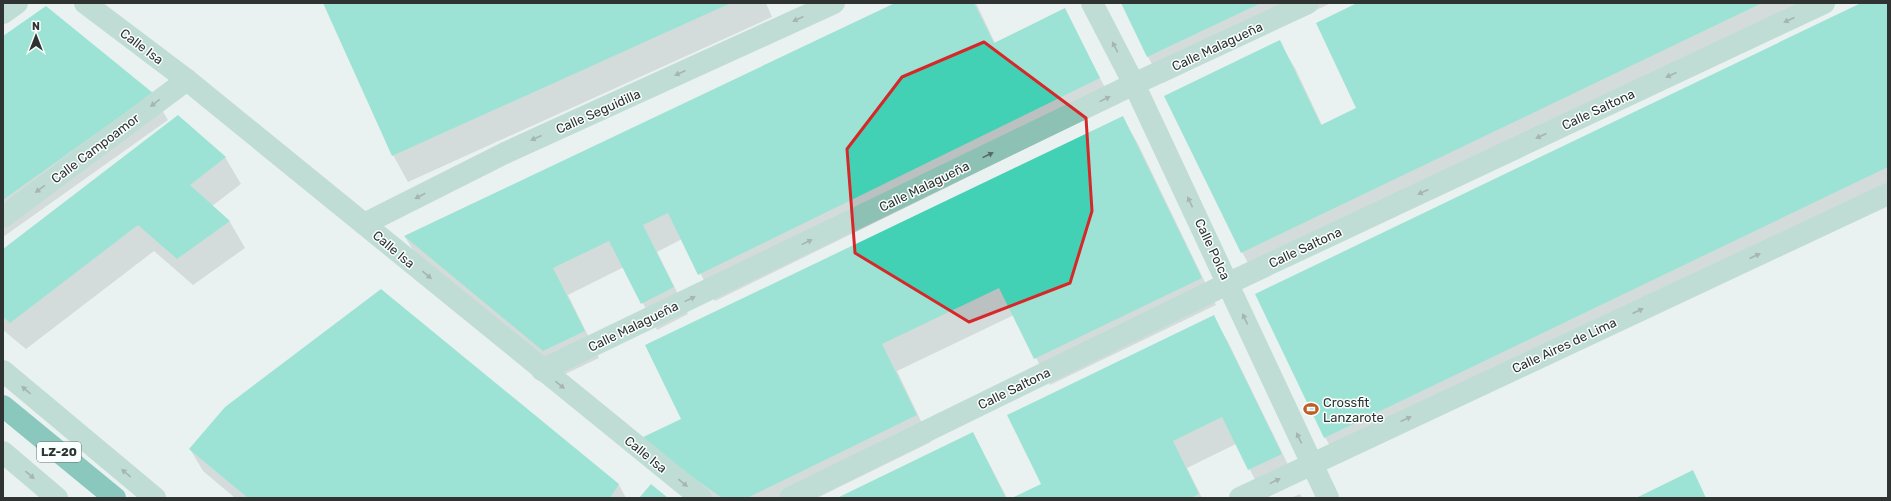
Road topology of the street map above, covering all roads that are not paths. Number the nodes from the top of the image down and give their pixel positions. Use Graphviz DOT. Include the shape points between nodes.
graph roads {
  1 [pos="17,3"];
  2 [pos="85,3"];
  3 [pos="834,3"];
  4 [pos="1092,3"];
  5 [pos="1308,3"];
  6 [pos="1824,3"];
  7 [pos="3,13"];
  8 [pos="187,80"];
  9 [pos="1134,84"];
  10 [pos="1888,194"];
  11 [pos="3,217"];
  12 [pos="364,224"];
  13 [pos="1229,283"];
  14 [pos="542,370"];
  15 [pos="3,371"];
  16 [pos="3,406"];
  17 [pos="3,423"];
  18 [pos="3,452"];
  19 [pos="1311,464"];
  20 [pos="57,498"];
  21 [pos="92,498"];
  22 [pos="115,498"];
  23 [pos="155,498"];
  24 [pos="701,498"];
  25 [pos="790,498"];
  26 [pos="1240,498"];
  27 [pos="1328,498"];
  1 -- 7 [label="street"];
  2 -- 8 [label="street, Calle Isa"];
  3 -- 12 [label="street, Calle Seguidilla, one-way" via="505,153"];
  9 -- 4 [label="street, Calle Polca, one-way"];
  5 -- 9 [label="street, Calle Malagueña"];
  6 -- 13 [label="street, Calle Saltona, one-way"];
  8 -- 11 [label="street, Calle Campoamor, one-way"];
  8 -- 12 [label="street, Calle Isa"];
  13 -- 9 [label="street, Calle Polca, one-way"];
  14 -- 9 [label="street, Calle Malagueña, one-way"];
  19 -- 10 [label="street, Calle Aires de Lima, one-way"];
  12 -- 14 [label="street, Calle Isa, one-way"];
  19 -- 13 [label="street, Calle Polca, one-way"];
  13 -- 25 [label="street, Calle Saltona"];
  14 -- 24 [label="street, Calle Isa, one-way"];
  23 -- 15 [label="street, one-way"];
  16 -- 22 [label="main road, LZ-20"];
  17 -- 21 [label="main road, LZ-20"];
  18 -- 20 [label="street, one-way"];
  26 -- 19 [label="street, Calle Aires de Lima, one-way"];
  19 -- 27 [label="street, Calle Polca"];
}
